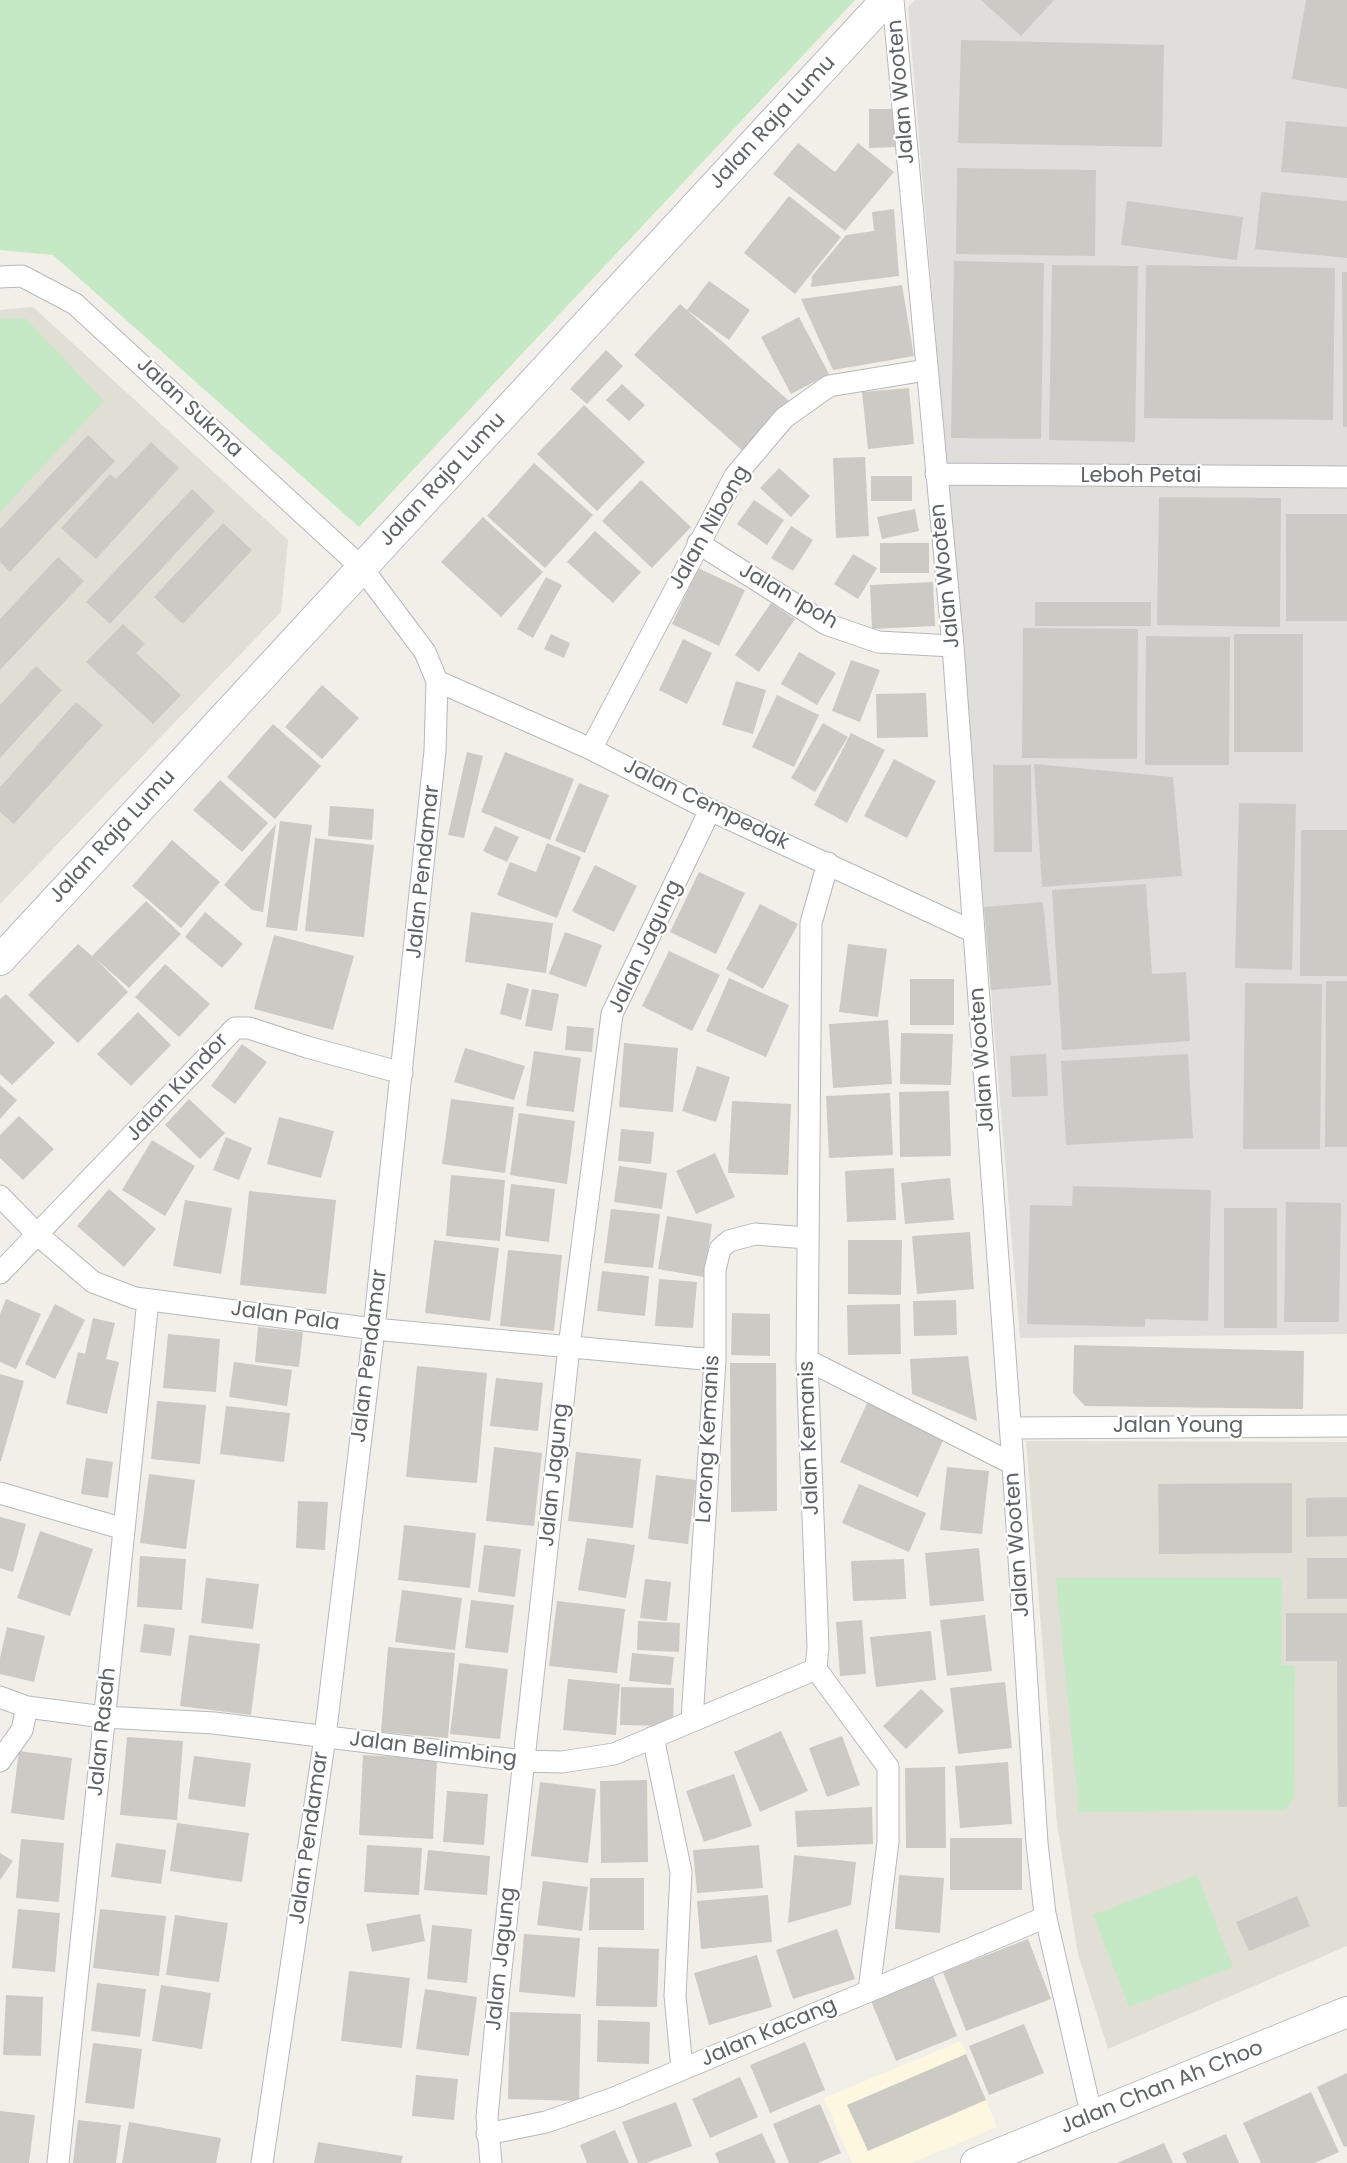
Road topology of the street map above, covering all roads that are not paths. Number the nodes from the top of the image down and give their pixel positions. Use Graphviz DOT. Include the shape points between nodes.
graph roads {
  1 [pos="886,0"];
  2 [pos="894,0"];
  3 [pos="0,277"];
  4 [pos="926,370"];
  5 [pos="936,474"];
  6 [pos="1347,477"];
  7 [pos="698,543"];
  8 [pos="362,567"];
  9 [pos="953,646"];
  10 [pos="437,681"];
  11 [pos="591,749"];
  12 [pos="710,810"];
  13 [pos="828,863"];
  14 [pos="974,932"];
  15 [pos="0,960"];
  16 [pos="402,1072"];
  17 [pos="0,1196"];
  18 [pos="38,1234"];
  19 [pos="807,1238"];
  20 [pos="0,1273"];
  21 [pos="148,1300"];
  22 [pos="374,1329"];
  23 [pos="569,1347"];
  24 [pos="715,1360"];
  25 [pos="807,1360"];
  26 [pos="1347,1426"];
  27 [pos="1010,1428"];
  28 [pos="1013,1464"];
  29 [pos="0,1493"];
  30 [pos="124,1529"];
  31 [pos="816,1669"];
  32 [pos="0,1697"];
  33 [pos="27,1707"];
  34 [pos="104,1717"];
  35 [pos="692,1720"];
  36 [pos="325,1737"];
  37 [pos="653,1737"];
  38 [pos="0,1761"];
  39 [pos="523,1761"];
  40 [pos="1046,1917"];
  41 [pos="870,1990"];
  42 [pos="1347,2013"];
  43 [pos="682,2069"];
  44 [pos="1092,2117"];
  45 [pos="487,2134"];
  46 [pos="58,2163"];
  47 [pos="262,2163"];
  48 [pos="491,2163"];
  49 [pos="976,2163"];
  1 -- 8 [label="street, Jalan Raja Lumu"];
  2 -- 4 [label="street, Jalan Wooten"];
  3 -- 8 [label="street, Jalan Sukma" via="22,276 75,304"];
  4 -- 5 [label="street, Jalan Wooten"];
  4 -- 7 [label="street, Jalan Nibong" via="829,386 805,401 784,418 735,476"];
  5 -- 6 [label="street, Leboh Petai"];
  5 -- 9 [label="street, Jalan Wooten"];
  7 -- 9 [label="street, Jalan Ipoh" via="826,624 878,642"];
  7 -- 11 [label="street, Jalan Nibong"];
  8 -- 10 [label="street, Jalan Pendamar" via="425,652"];
  8 -- 15 [label="street, Jalan Raja Lumu"];
  9 -- 14 [label="street, Jalan Wooten"];
  10 -- 11 [label="street, Jalan Cempedak"];
  10 -- 16 [label="street, Jalan Pendamar" via="435,752"];
  11 -- 12 [label="street, Jalan Cempedak"];
  12 -- 13 [label="street, Jalan Cempedak"];
  12 -- 23 [label="street, Jalan Jagung" via="612,1014"];
  13 -- 14 [label="street, Jalan Cempedak"];
  13 -- 19 [label="street, Jalan Kemanis" via="811,923"];
  14 -- 27 [label="street, Jalan Wooten"];
  16 -- 18 [label="street, Jalan Kundor" via="249,1028 235,1028"];
  16 -- 22 [label="street, Jalan Pendamar"];
  17 -- 18 [label="street, Jalan Pala"];
  18 -- 20 [label="street, Jalan Kundor"];
  18 -- 21 [label="street, Jalan Pala" via="93,1282"];
  19 -- 24 [label="street, Lorong Kemanis" via="755,1234 729,1241 720,1249 715,1270"];
  19 -- 25 [label="street, Jalan Kemanis"];
  21 -- 22 [label="street, Jalan Pala"];
  21 -- 30 [label="street, Jalan Rasah"];
  22 -- 23 [label="street, Jalan Pala"];
  22 -- 36 [label="street, Jalan Pendamar"];
  23 -- 24 [label="street, Jalan Pala"];
  23 -- 39 [label="street, Jalan Jagung"];
  24 -- 35 [label="street, Lorong Kemanis"];
  25 -- 28 [label="street"];
  25 -- 31 [label="street, Jalan Kemanis"];
  26 -- 27 [label="street, Jalan Young"];
  27 -- 28 [label="street, Jalan Wooten"];
  28 -- 40 [label="street, Jalan Wooten" via="1037,1843"];
  29 -- 30 [label="street"];
  30 -- 34 [label="street, Jalan Rasah"];
  31 -- 35 [label="street, Jalan Belimbing"];
  31 -- 41 [label="street" via="888,1767 888,1842"];
  32 -- 33 [label="street, Jalan Belimbing"];
  33 -- 34 [label="street, Jalan Belimbing"];
  33 -- 38 [label="street" via="22,1730"];
  34 -- 36 [label="street, Jalan Belimbing" via="214,1723"];
  34 -- 46 [label="street, Jalan Rasah"];
  35 -- 37 [label="street, Jalan Belimbing"];
  36 -- 39 [label="street, Jalan Belimbing"];
  36 -- 47 [label="street, Jalan Pendamar"];
  37 -- 39 [label="street, Jalan Belimbing" via="614,1754 584,1761"];
  37 -- 43 [label="street" via="681,1872 675,1996"];
  39 -- 45 [label="street, Jalan Jagung"];
  40 -- 41 [label="street, Jalan Kacang"];
  40 -- 44 [label="street, Jalan Wooten"];
  41 -- 43 [label="street, Jalan Kacang"];
  42 -- 44 [label="street, Jalan Chan Ah Choo"];
  43 -- 45 [label="street, Jalan Kacang" via="546,2122"];
  44 -- 49 [label="street, Jalan Chan Ah Choo"];
  45 -- 48 [label="street, Jalan Jagung"];
}
